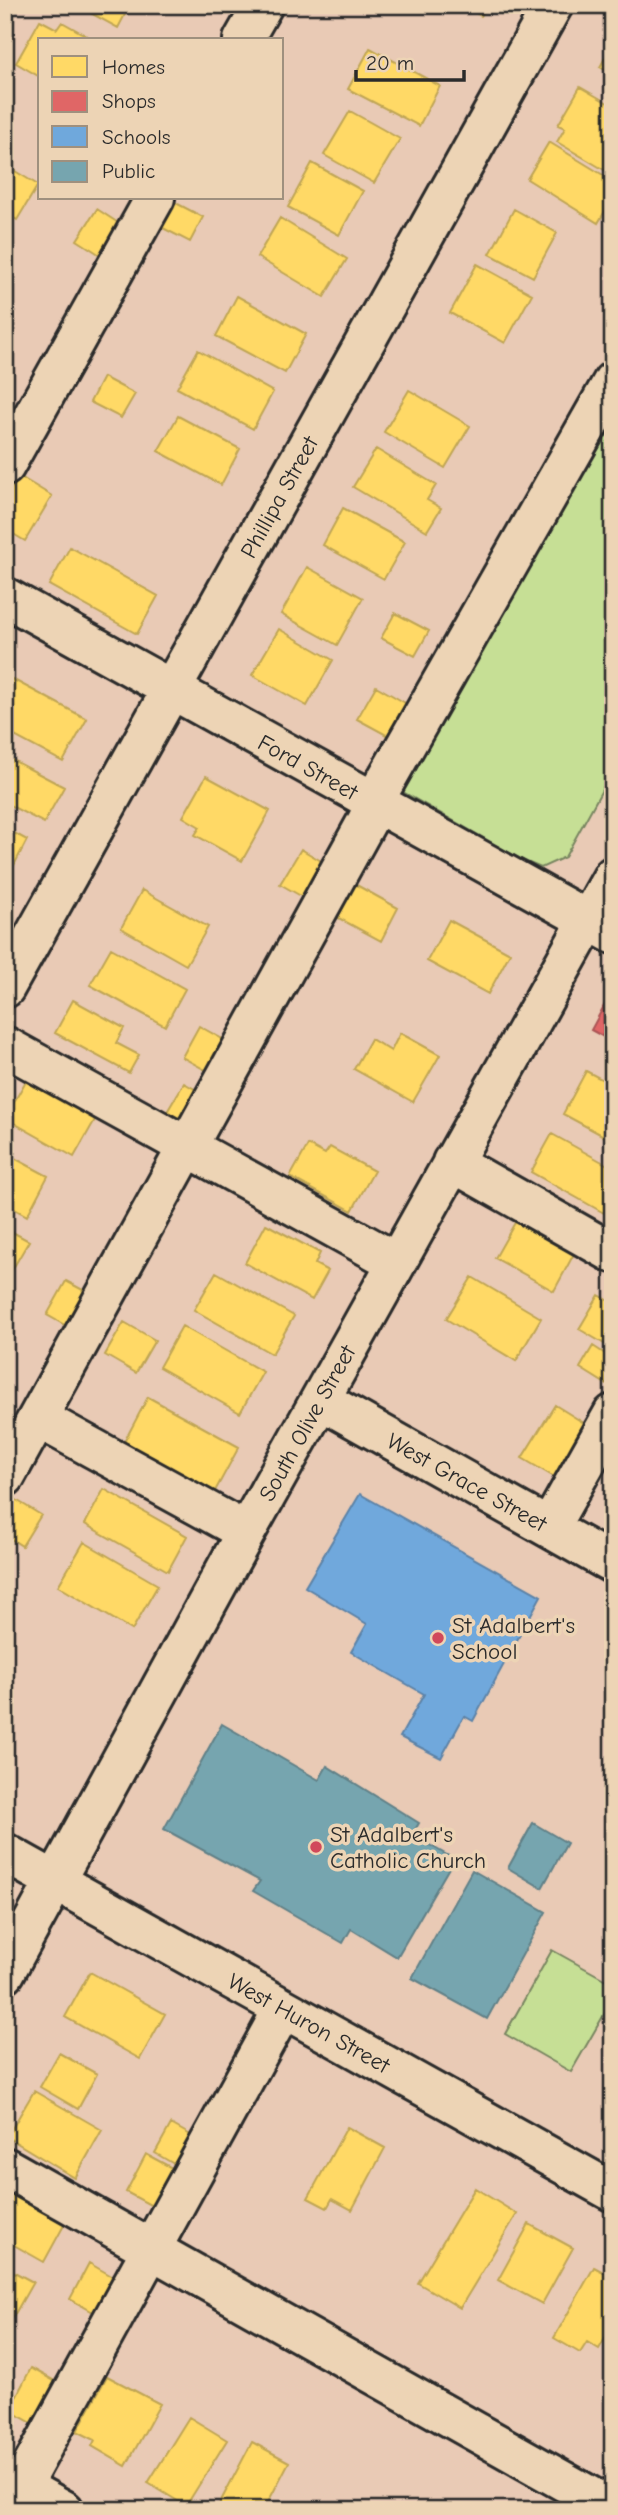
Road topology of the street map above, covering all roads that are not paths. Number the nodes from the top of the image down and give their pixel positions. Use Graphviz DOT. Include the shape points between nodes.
graph roads {
  1 [pos="263,5"];
  2 [pos="553,5"];
  3 [pos="244,38"];
  4 [pos="154,200"];
  5 [pos="613,380"];
  6 [pos="5,466"];
  7 [pos="5,597"];
  8 [pos="171,691"];
  9 [pos="375,804"];
  10 [pos="613,876"];
  11 [pos="600,926"];
  12 [pos="5,988"];
  13 [pos="5,1046"];
  14 [pos="187,1146"];
  15 [pos="452,1162"];
  16 [pos="613,1252"];
  17 [pos="396,1262"];
  18 [pos="321,1400"];
  19 [pos="613,1414"];
  20 [pos="38,1418"];
  21 [pos="5,1477"];
  22 [pos="549,1528"];
  23 [pos="246,1532"];
  24 [pos="613,1564"];
  25 [pos="5,1853"];
  26 [pos="56,1881"];
  27 [pos="5,1973"];
  28 [pos="283,2009"];
  29 [pos="5,2167"];
  30 [pos="613,2192"];
  31 [pos="151,2249"];
  32 [pos="12,2491"];
  33 [pos="613,2509"];
  34 [pos="64,2510"];
  1 -- 3 [label="street"];
  2 -- 8 [label="street, Phillipa Street"];
  4 -- 6 [label="street"];
  5 -- 9 [label="street"];
  7 -- 8 [label="street, Ford Street"];
  8 -- 9 [label="street, Ford Street"];
  8 -- 12 [label="street, Phillipa Street"];
  9 -- 11 [label="street, Ford Street"];
  9 -- 14 [label="street"];
  10 -- 11 [label="street, South Olive Street"];
  11 -- 15 [label="street, South Olive Street"];
  13 -- 14 [label="street"];
  14 -- 17 [label="street"];
  14 -- 20 [label="street"];
  15 -- 16 [label="street"];
  15 -- 17 [label="street, South Olive Street"];
  17 -- 18 [label="street, South Olive Street"];
  18 -- 22 [label="street, West Grace Street"];
  18 -- 23 [label="street, South Olive Street"];
  19 -- 22 [label="street"];
  20 -- 21 [label="street"];
  20 -- 23 [label="street"];
  22 -- 24 [label="street, West Grace Street"];
  23 -- 26 [label="street, South Olive Street"];
  25 -- 26 [label="street, West Huron Street"];
  26 -- 27 [label="street, South Olive Street"];
  26 -- 28 [label="street, West Huron Street"];
  28 -- 30 [label="street, West Huron Street"];
  28 -- 31 [label="street"];
  29 -- 31 [label="street"];
  31 -- 32 [label="street"];
  31 -- 33 [label="street"];
  32 -- 34 [label="street"];
}
